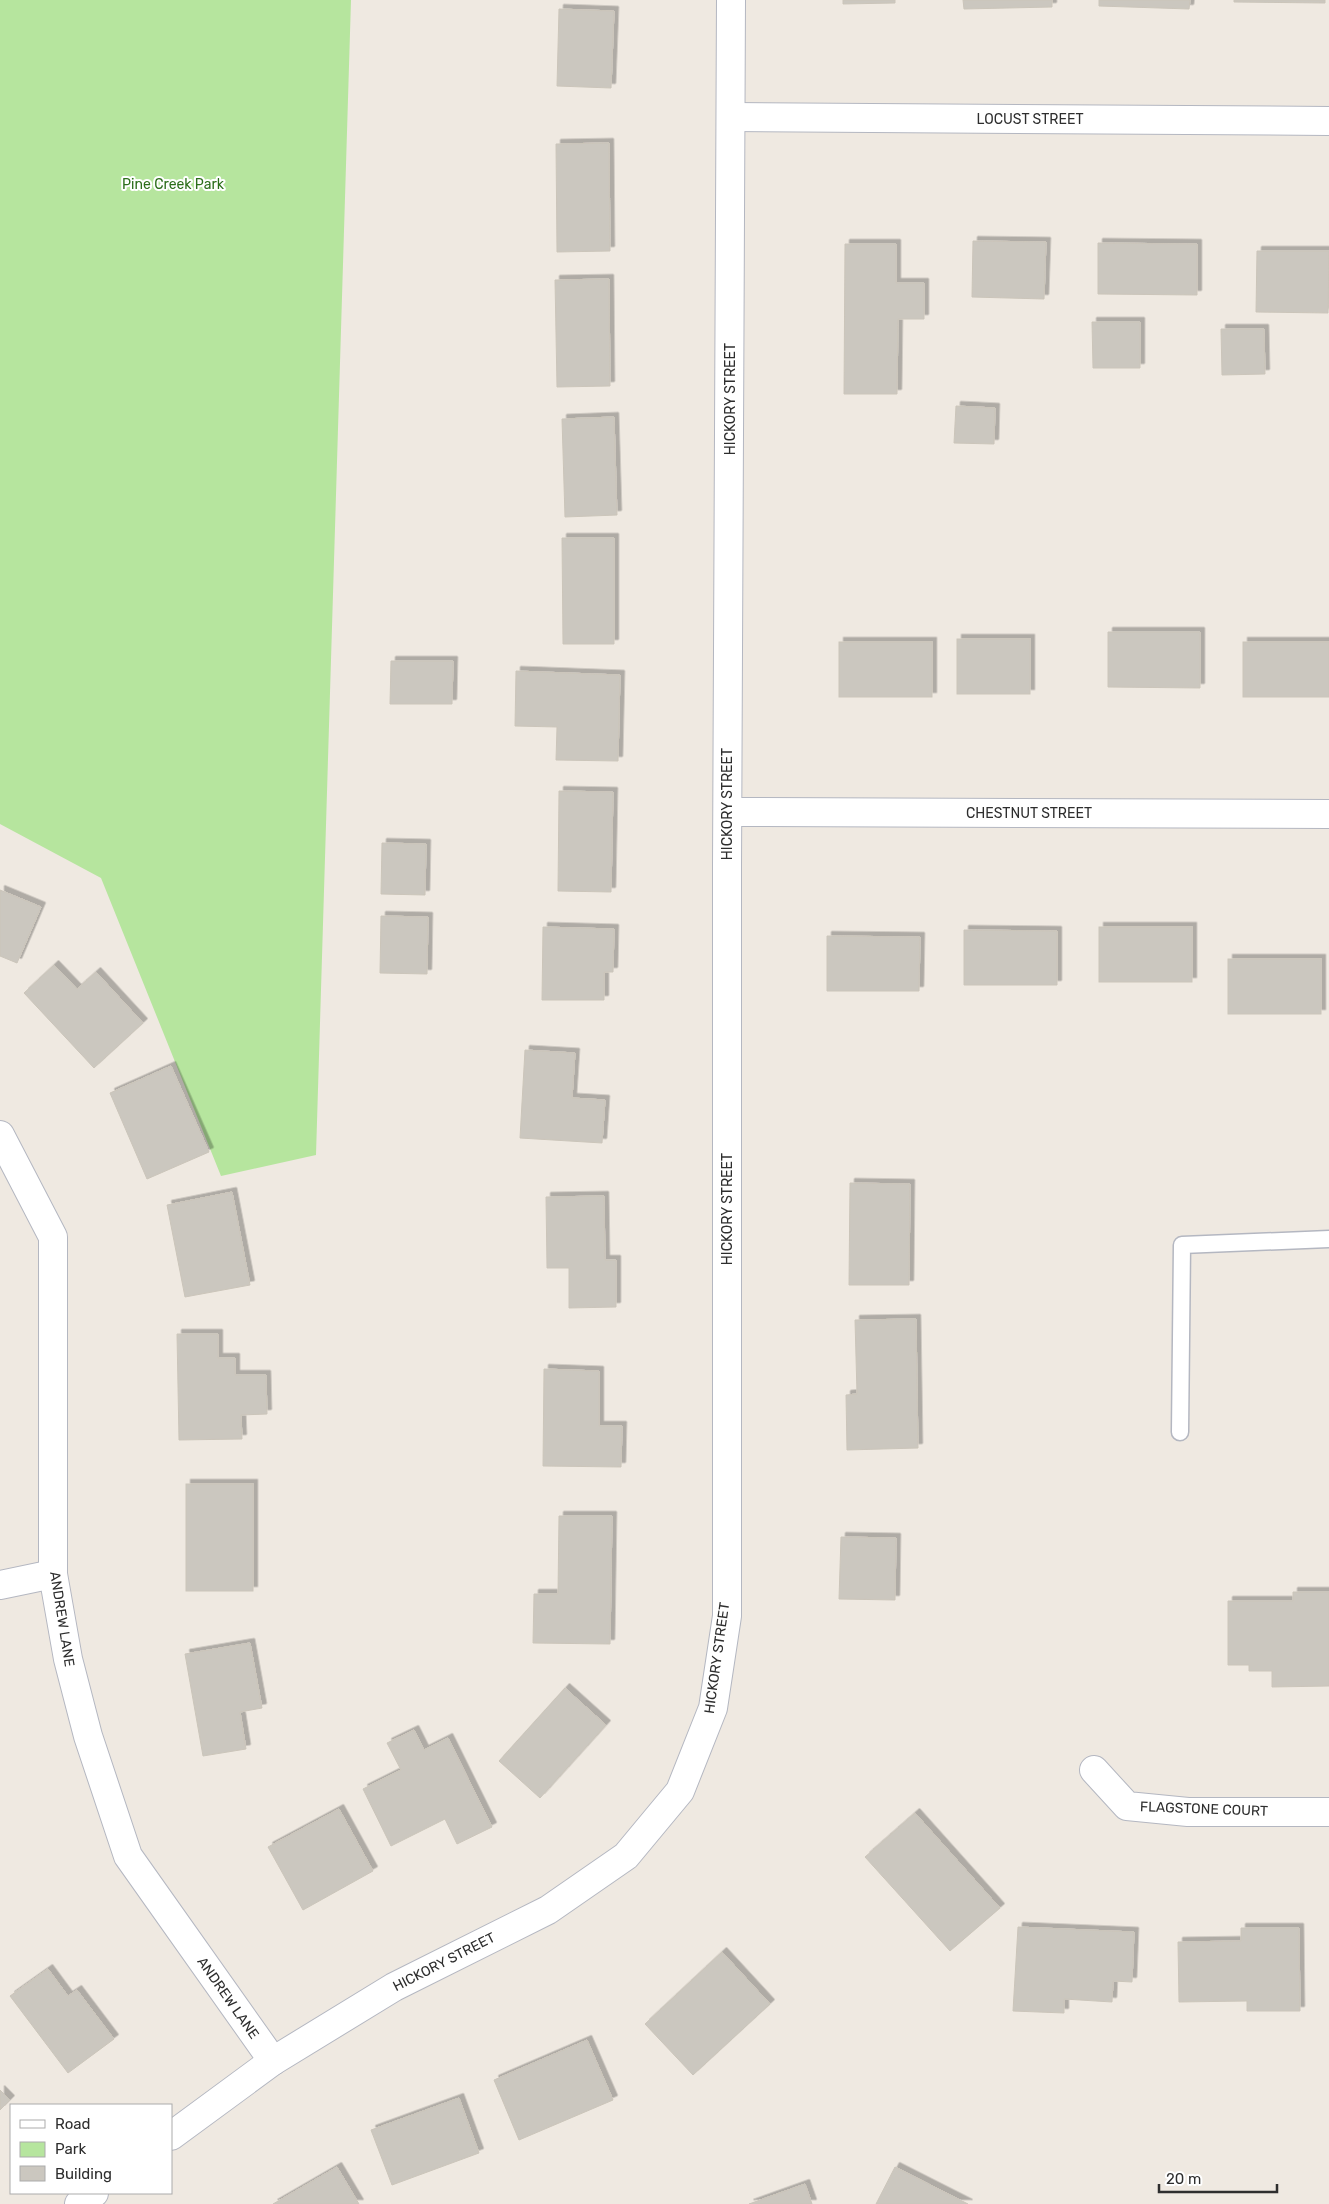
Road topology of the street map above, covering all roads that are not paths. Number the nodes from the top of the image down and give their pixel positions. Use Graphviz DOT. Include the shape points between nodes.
graph roads {
  1 [pos="732,0"];
  2 [pos="732,117"];
  3 [pos="1329,121"];
  4 [pos="728,812"];
  5 [pos="1329,814"];
  6 [pos="0,1135"];
  7 [pos="1329,1239"];
  8 [pos="1180,1432"];
  9 [pos="53,1574"];
  10 [pos="0,1585"];
  11 [pos="1094,1770"];
  12 [pos="1329,1812"];
  13 [pos="273,2061"];
  14 [pos="172,2135"];
  15 [pos="93,2194"];
  16 [pos="79,2204"];
  1 -- 2 [label="street, HICKORY STREET"];
  2 -- 3 [label="street, LOCUST STREET"];
  2 -- 4 [label="street, HICKORY STREET"];
  4 -- 5 [label="street, CHESTNUT STREET"];
  4 -- 13 [label="street, HICKORY STREET" via="727,1616 713,1708 680,1791 626,1856 548,1910 394,1986"];
  6 -- 9 [label="street, ANDREW LANE" via="53,1237"];
  7 -- 8 [label="lane" via="1182,1245"];
  9 -- 10 [label="street"];
  9 -- 13 [label="street, ANDREW LANE" via="68,1659 86,1728 128,1856"];
  11 -- 12 [label="street, FLAGSTONE COURT" via="1127,1806 1188,1812"];
  13 -- 14 [label="street, HICKORY STREET"];
  15 -- 16 [label="street"];
}
